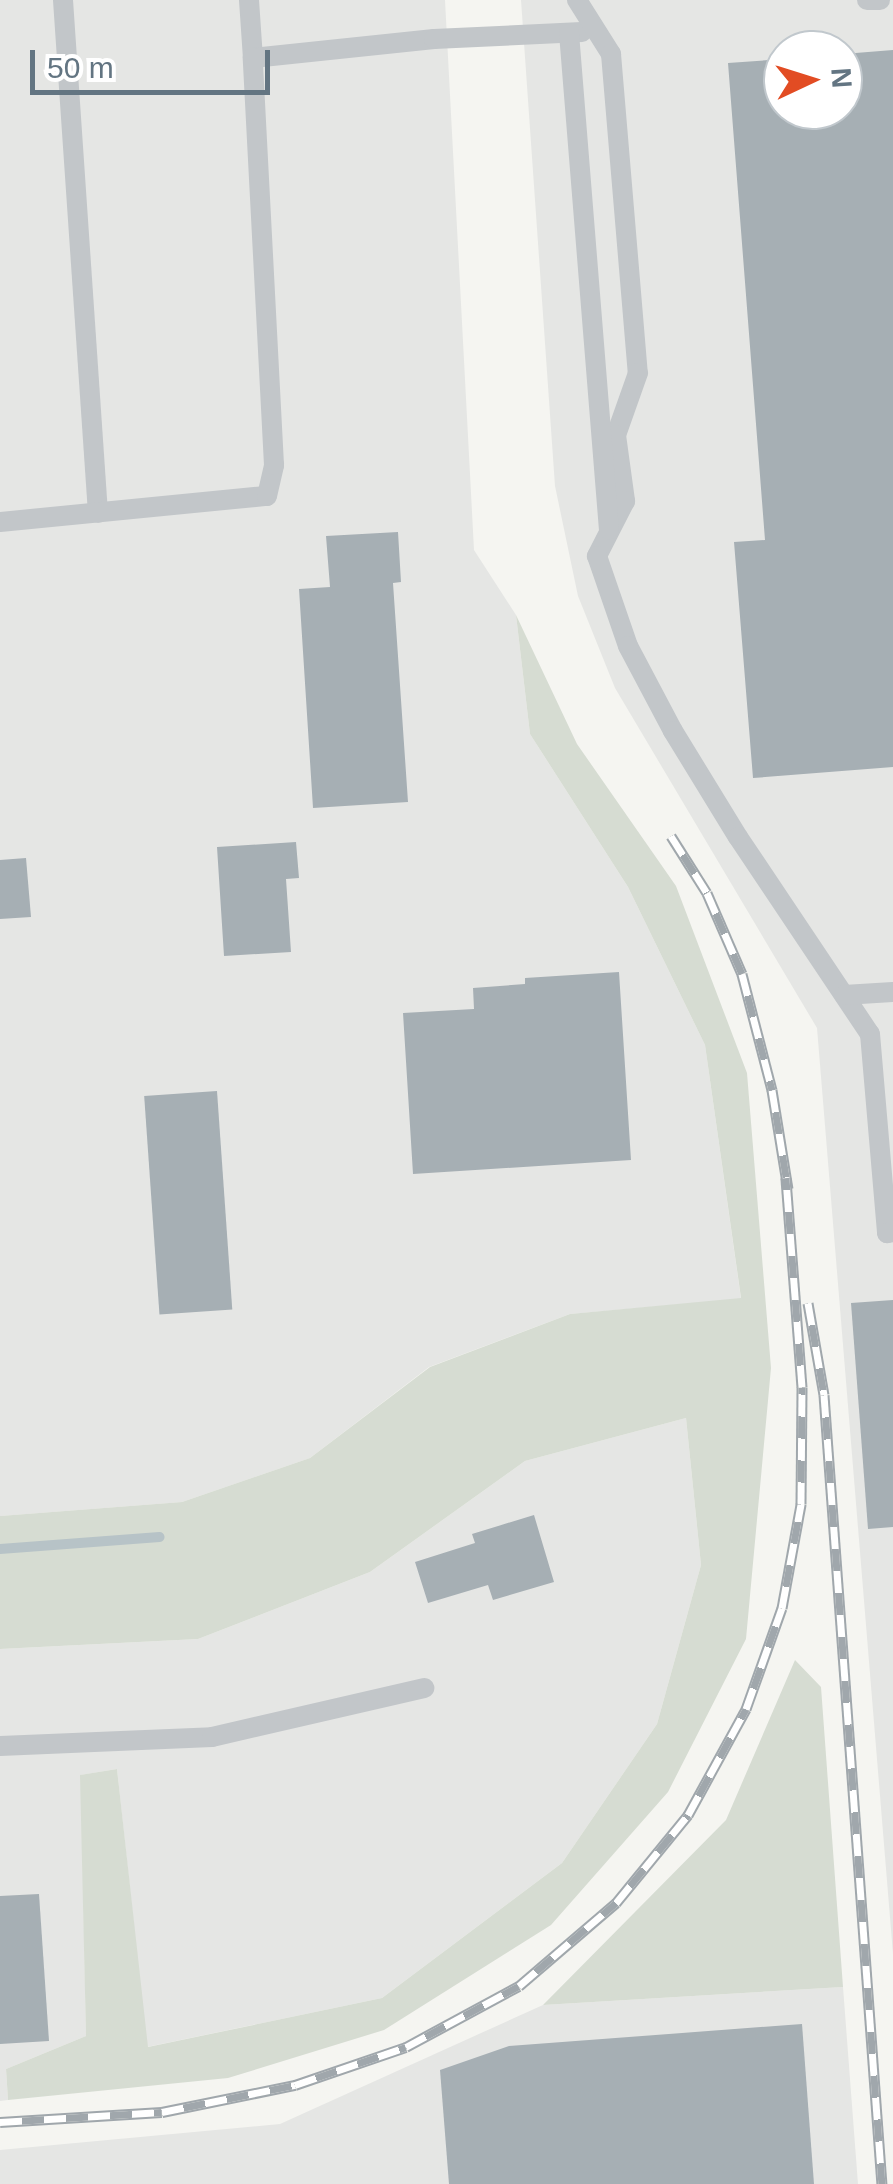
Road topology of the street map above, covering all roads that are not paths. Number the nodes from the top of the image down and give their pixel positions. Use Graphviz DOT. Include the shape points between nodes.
graph roads {
  1 [pos="63,0"];
  2 [pos="249,0"];
  3 [pos="577,0"];
  4 [pos="867,0"];
  5 [pos="880,0"];
  6 [pos="597,32"];
  7 [pos="569,33"];
  8 [pos="254,58"];
  9 [pos="98,513"];
  10 [pos="0,522"];
  11 [pos="609,533"];
  12 [pos="893,992"];
  13 [pos="844,996"];
  14 [pos="893,1232"];
  15 [pos="424,1688"];
  16 [pos="0,1746"];
  1 -- 9 [label="lane"];
  2 -- 8 [label="lane"];
  3 -- 6 [label="lane"];
  4 -- 5 [label="lane"];
  6 -- 7 [label="lane"];
  6 -- 11 [label="lane" via="611,54 638,373 616,435 625,501"];
  7 -- 8 [label="lane"];
  7 -- 11 [label="lane"];
  8 -- 9 [label="lane" via="274,465 267,496"];
  9 -- 10 [label="lane"];
  11 -- 13 [label="lane" via="597,556 628,646 738,837"];
  12 -- 13 [label="lane"];
  13 -- 14 [label="lane" via="870,1034 887,1233"];
  15 -- 16 [label="lane" via="212,1737"];
}
